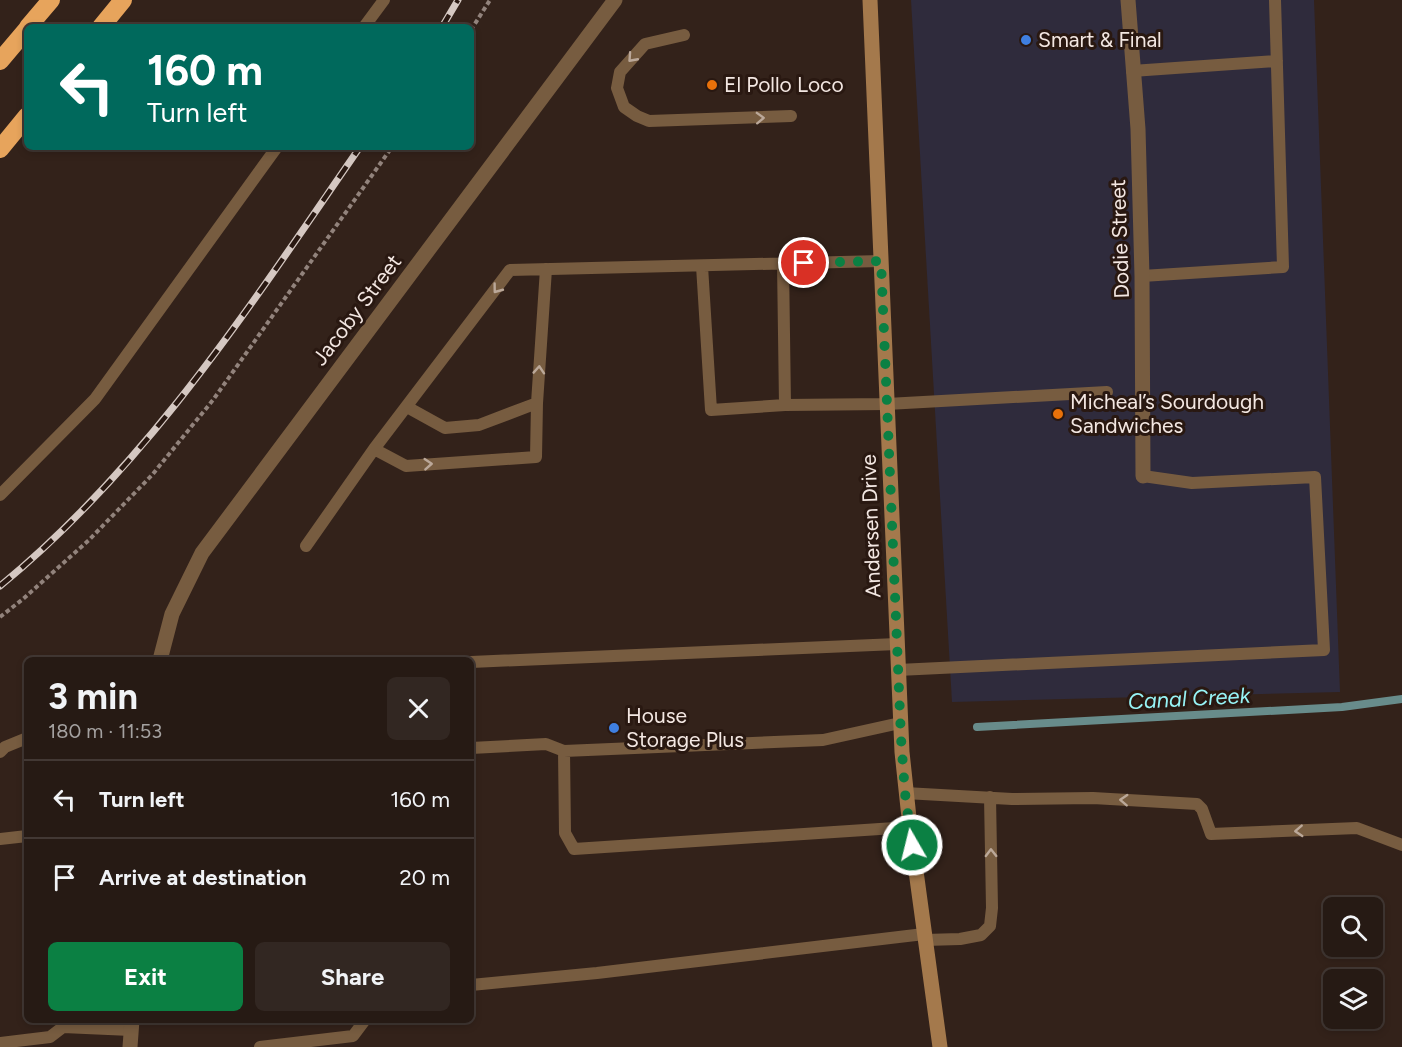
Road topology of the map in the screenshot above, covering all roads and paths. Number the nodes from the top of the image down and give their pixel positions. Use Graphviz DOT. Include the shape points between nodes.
graph roads {
  1 [pos="51,0"];
  2 [pos="123,0"];
  3 [pos="384,0"];
  4 [pos="489,0"];
  5 [pos="615,0"];
  6 [pos="870,0"];
  7 [pos="1128,0"];
  8 [pos="1275,0"];
  9 [pos="31,24"];
  10 [pos="103,24"];
  11 [pos="366,24"];
  12 [pos="474,25"];
  13 [pos="24,33"];
  14 [pos="684,35"];
  15 [pos="0,61"];
  16 [pos="1277,61"];
  17 [pos="1132,70"];
  18 [pos="791,116"];
  19 [pos="24,120"];
  20 [pos="0,149"];
  21 [pos="275,150"];
  22 [pos="390,150"];
  23 [pos="881,261"];
  24 [pos="783,264"];
  25 [pos="702,266"];
  26 [pos="546,269"];
  27 [pos="1142,276"];
  28 [pos="1107,392"];
  29 [pos="537,403"];
  30 [pos="887,404"];
  31 [pos="785,405"];
  32 [pos="407,407"];
  33 [pos="374,449"];
  34 [pos="1143,476"];
  35 [pos="0,495"];
  36 [pos="306,546"];
  37 [pos="0,617"];
  38 [pos="897,644"];
  39 [pos="161,657"];
  40 [pos="474,662"];
  41 [pos="898,670"];
  42 [pos="900,723"];
  43 [pos="24,739"];
  44 [pos="474,748"];
  45 [pos="564,751"];
  46 [pos="0,752"];
  47 [pos="905,793"];
  48 [pos="990,797"];
  49 [pos="910,827"];
  50 [pos="24,836"];
  51 [pos="0,839"];
  52 [pos="1402,845"];
  53 [pos="925,937"];
  54 [pos="474,985"];
  55 [pos="363,1023"];
  56 [pos="63,1024"];
  57 [pos="132,1025"];
  58 [pos="0,1043"];
  59 [pos="130,1047"];
  60 [pos="260,1047"];
  61 [pos="940,1047"];
  1 -- 9 [label="highway"];
  2 -- 10 [label="highway"];
  3 -- 11 [label="lane"];
  4 -- 12 [label="path"];
  5 -- 39 [label="street, Jacoby Street" via="202,552 172,614"];
  6 -- 23 [label="main road, Andersen Drive"];
  7 -- 17 [label="street, Dodie Street"];
  8 -- 16 [label="lane"];
  13 -- 15 [label="highway"];
  14 -- 18 [label="lane, one-way" via="645,44 620,72 617,88 624,107 649,121"];
  16 -- 17 [label="lane"];
  16 -- 27 [label="lane" via="1283,267"];
  17 -- 27 [label="street, Dodie Street" via="1138,129"];
  19 -- 20 [label="highway"];
  21 -- 35 [label="lane" via="95,399"];
  22 -- 37 [label="path" via="213,400 152,475 90,540"];
  23 -- 24 [label="lane"];
  23 -- 30 [label="main road, Andersen Drive"];
  24 -- 25 [label="lane"];
  24 -- 31 [label="lane"];
  25 -- 26 [label="lane"];
  25 -- 31 [label="lane" via="711,410"];
  29 -- 26 [label="lane, one-way"];
  26 -- 32 [label="lane, one-way" via="510,270"];
  27 -- 34 [label="street, Dodie Street"];
  28 -- 30 [label="lane"];
  29 -- 32 [label="lane" via="479,425 445,428"];
  33 -- 29 [label="lane, one-way" via="406,465 536,457"];
  30 -- 31 [label="lane"];
  30 -- 38 [label="main road, Andersen Drive"];
  32 -- 33 [label="lane"];
  33 -- 36 [label="lane"];
  34 -- 41 [label="lane" via="1192,483 1315,477 1324,650"];
  38 -- 40 [label="lane"];
  38 -- 41 [label="main road, Andersen Drive"];
  41 -- 42 [label="main road, Andersen Drive"];
  42 -- 45 [label="lane" via="824,740"];
  42 -- 47 [label="main road, Andersen Drive"];
  43 -- 46 [label="lane"];
  44 -- 45 [label="lane" via="546,744"];
  45 -- 49 [label="lane" via="565,833 574,849"];
  47 -- 48 [label="lane"];
  47 -- 49 [label="main road, Andersen Drive"];
  52 -- 48 [label="lane, one-way" via="1357,828 1211,834 1197,804"];
  53 -- 48 [label="lane, one-way" via="960,939 981,935 990,926"];
  49 -- 53 [label="main road, Andersen Drive"];
  50 -- 51 [label="lane"];
  53 -- 54 [label="lane"];
  53 -- 61 [label="main road, Andersen Drive"];
  55 -- 60 [label="lane" via="353,1036"];
  56 -- 57 [label="lane"];
  56 -- 58 [label="lane" via="50,1037"];
  57 -- 59 [label="street"];
}
